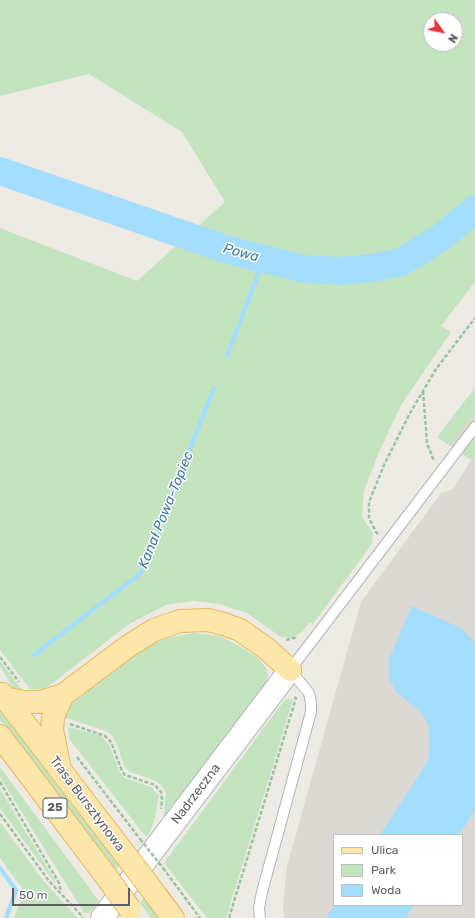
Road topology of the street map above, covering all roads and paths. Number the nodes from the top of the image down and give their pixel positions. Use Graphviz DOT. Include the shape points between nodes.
graph roads {
  1 [pos="475,318"];
  2 [pos="423,391"];
  3 [pos="475,426"];
  4 [pos="438,475"];
  5 [pos="388,542"];
  6 [pos="290,670"];
  7 [pos="63,694"];
  8 [pos="3,695"];
  9 [pos="290,696"];
  10 [pos="63,722"];
  11 [pos="0,736"];
  12 [pos="59,768"];
  13 [pos="0,782"];
  14 [pos="160,813"];
  15 [pos="0,814"];
  16 [pos="140,839"];
  17 [pos="160,863"];
  18 [pos="152,878"];
  19 [pos="61,893"];
  20 [pos="134,914"];
  21 [pos="82,918"];
  22 [pos="102,918"];
  23 [pos="173,918"];
  24 [pos="200,918"];
  25 [pos="230,918"];
  26 [pos="260,918"];
  1 -- 2 [label="path" via="436,369"];
  2 -- 4 [label="path" via="427,443"];
  2 -- 5 [label="path" via="384,465 369,502 369,518 376,532"];
  3 -- 4 [label="lane"];
  4 -- 5 [label="lane"];
  5 -- 6 [label="lane"];
  6 -- 7 [label="main road" via="267,649 240,630 208,620 180,621 154,630"];
  6 -- 22 [label="street, Nadrzeczna"];
  6 -- 26 [label="lane" via="309,694 311,712 271,853 259,908"];
  7 -- 8 [label="main road" via="40,702 23,702"];
  7 -- 12 [label="main road" via="53,718 52,730"];
  8 -- 12 [label="main road, Trasa Bursztynowa / 25"];
  9 -- 25 [label="path" via="296,698"];
  10 -- 14 [label="path" via="105,736 111,742 125,775 155,785 161,792"];
  11 -- 20 [label="main road, 25, bridge"];
  12 -- 18 [label="main road, Trasa Bursztynowa / 25, bridge" via="127,857"];
  13 -- 19 [label="path" via="59,883"];
  15 -- 19 [label="path"];
  16 -- 24 [label="path, bridge"];
  17 -- 18 [label="path"];
  18 -- 23 [label="main road, Trasa Bursztynowa / 25"];
  19 -- 21 [label="path"];
}
